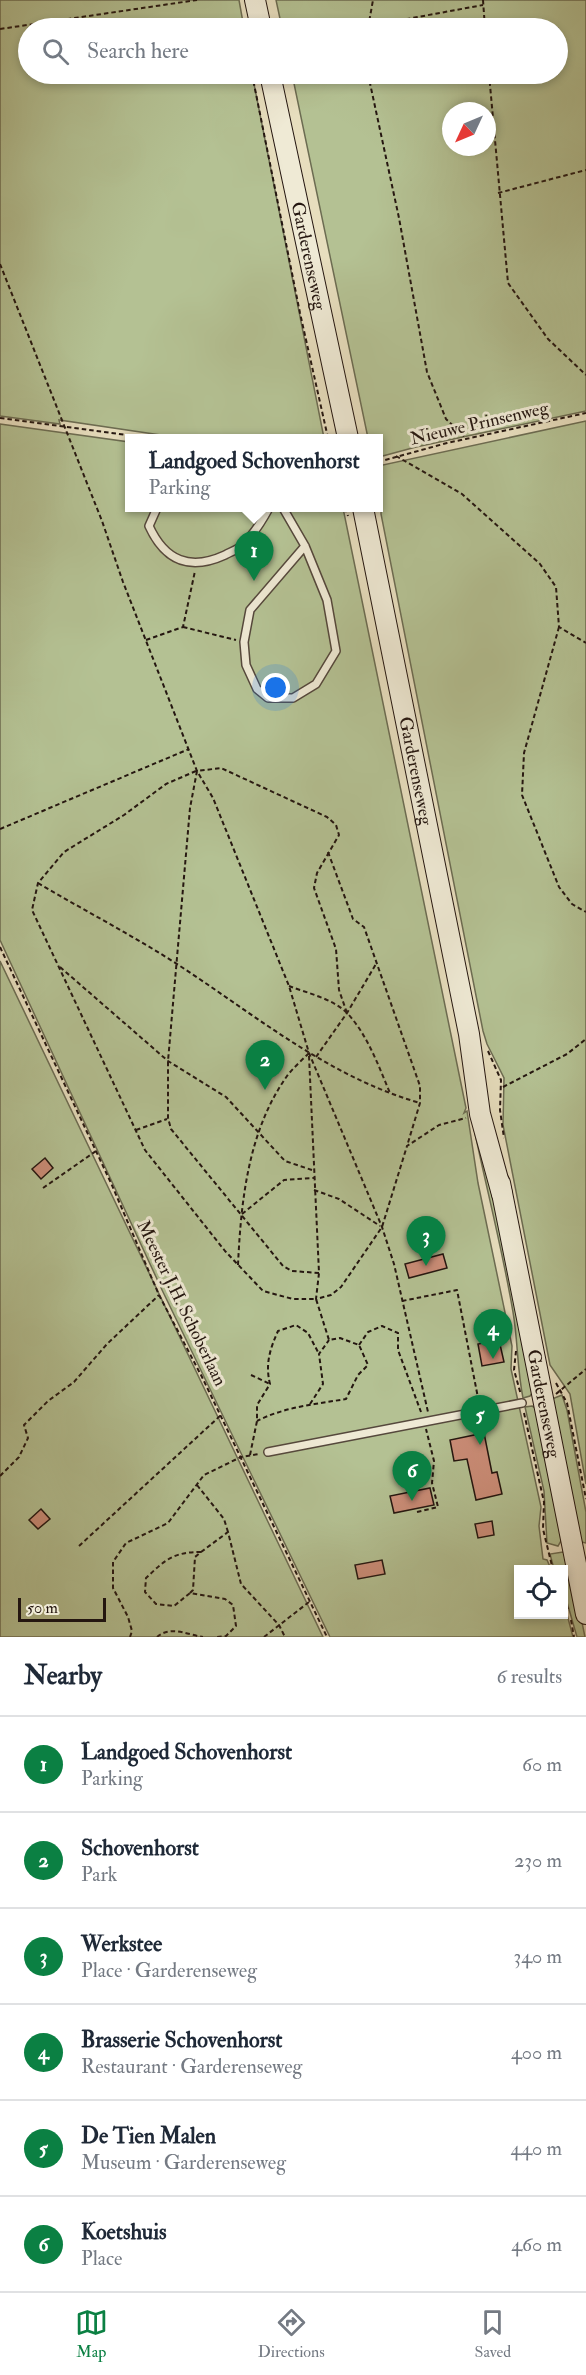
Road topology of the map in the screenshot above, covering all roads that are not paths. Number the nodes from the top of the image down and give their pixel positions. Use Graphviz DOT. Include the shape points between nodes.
graph roads {
  1 [pos="255,0"];
  2 [pos="259,18"];
  3 [pos="272,84"];
  4 [pos="347,434"];
  5 [pos="155,512"];
  6 [pos="265,512"];
  7 [pos="286,512"];
  8 [pos="364,512"];
  9 [pos="305,546"];
  10 [pos="522,1403"];
  11 [pos="268,1452"];
  12 [pos="586,1614"];
  1 -- 2 [label="main road"];
  3 -- 4 [label="main road, Garderenseweg"];
  5 -- 6 [label="lane" via="149,526 158,546 177,560 197,564 240,547"];
  7 -- 9 [label="lane"];
  8 -- 12 [label="main road, Garderenseweg" via="469,1034 490,1112 502,1194"];
  9 -- 9 [label="lane" via="327,600 336,651 316,684 293,698 268,698 257,689 246,665 244,642 250,610"];
  10 -- 11 [label="lane"];
}
